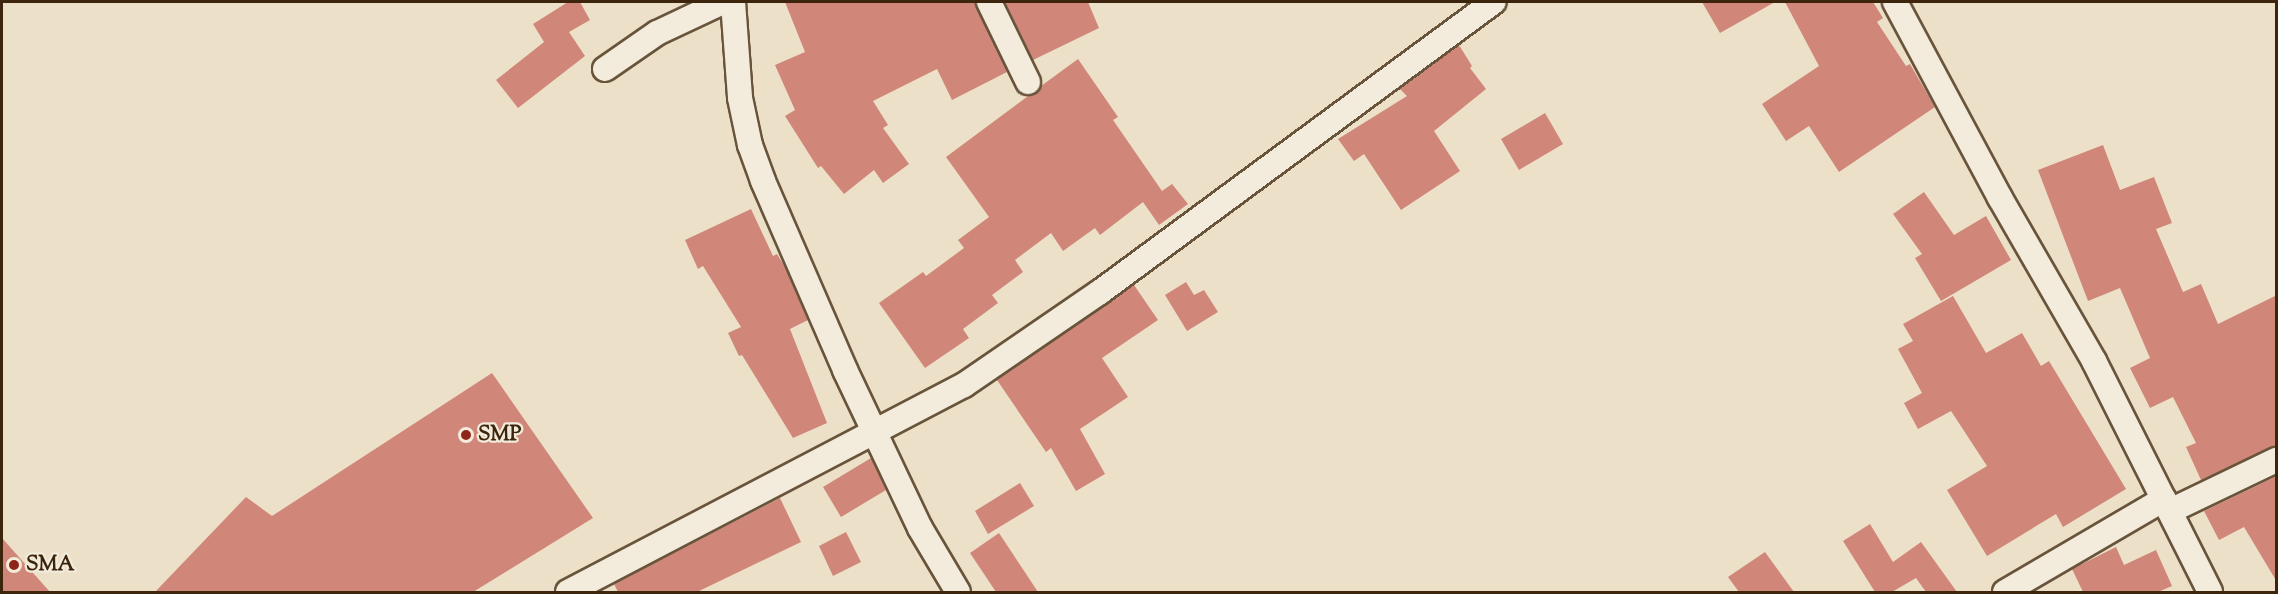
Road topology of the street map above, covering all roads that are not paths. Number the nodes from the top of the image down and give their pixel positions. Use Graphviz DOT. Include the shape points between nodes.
graph roads {
  1 [pos="723,2"];
  2 [pos="733,2"];
  3 [pos="989,2"];
  4 [pos="1494,2"];
  5 [pos="1895,2"];
  6 [pos="604,69"];
  7 [pos="1028,82"];
  8 [pos="876,430"];
  9 [pos="2277,460"];
  10 [pos="2167,505"];
  11 [pos="568,592"];
  12 [pos="958,592"];
  13 [pos="2005,592"];
  14 [pos="2210,592"];
  1 -- 6 [label="street" via="657,33"];
  2 -- 8 [label="street" via="740,98 750,145 802,274"];
  3 -- 7 [label="street"];
  4 -- 8 [label="street" via="1100,292 964,385"];
  5 -- 10 [label="street" via="2000,198 2094,361"];
  8 -- 11 [label="street"];
  8 -- 12 [label="street" via="920,528"];
  9 -- 10 [label="street"];
  10 -- 13 [label="street"];
  10 -- 14 [label="street"];
}
